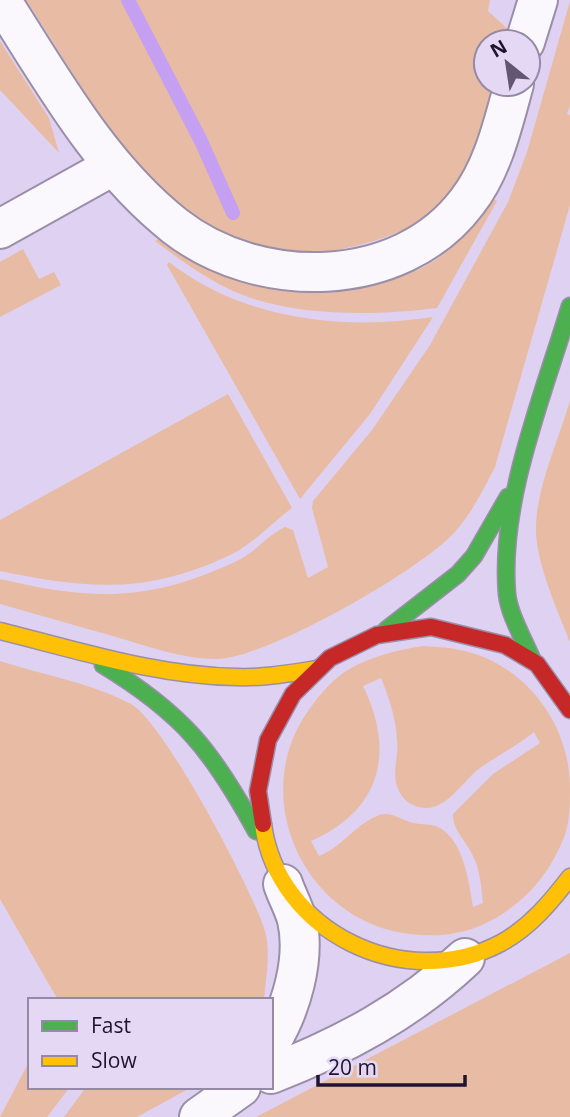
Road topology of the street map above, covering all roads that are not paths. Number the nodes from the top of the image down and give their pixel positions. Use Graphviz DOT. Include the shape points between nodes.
graph roads {
  1 [pos="1,0"];
  2 [pos="538,0"];
  3 [pos="529,28"];
  4 [pos="510,98"];
  5 [pos="113,166"];
  6 [pos="0,229"];
  7 [pos="570,306"];
  8 [pos="518,480"];
  9 [pos="386,630"];
  10 [pos="0,631"];
  11 [pos="75,650"];
  12 [pos="532,659"];
  13 [pos="317,669"];
  14 [pos="570,710"];
  15 [pos="275,868"];
  16 [pos="570,877"];
  17 [pos="559,917"];
  18 [pos="503,943"];
  19 [pos="465,958"];
  20 [pos="273,1039"];
  21 [pos="273,1073"];
  22 [pos="238,1089"];
  23 [pos="199,1117"];
  1 -- 5 [label="street"];
  2 -- 3 [label="street"];
  4 -- 5 [label="street" via="482,178 446,227 421,245 386,260 341,271 286,272 233,260 173,225"];
  5 -- 6 [label="street"];
  7 -- 8 [label="street"];
  8 -- 9 [label="street" via="474,556"];
  8 -- 12 [label="street" via="507,596"];
  9 -- 12 [label="street" via="449,627"];
  9 -- 13 [label="street" via="344,647"];
  10 -- 11 [label="street"];
  11 -- 13 [label="street" via="228,677"];
  11 -- 15 [label="street" via="150,693 198,735 223,768"];
  12 -- 14 [label="street"];
  13 -- 15 [label="street" via="277,714 260,762 257,797"];
  15 -- 19 [label="street" via="319,924 370,953 431,962"];
  15 -- 20 [label="street" via="297,920 299,948 292,991"];
  16 -- 18 [label="street" via="550,905"];
  17 -- 18 [label="street"];
  18 -- 19 [label="street"];
  19 -- 21 [label="street" via="437,985 392,1015 331,1050"];
  22 -- 23 [label="street"];
}
